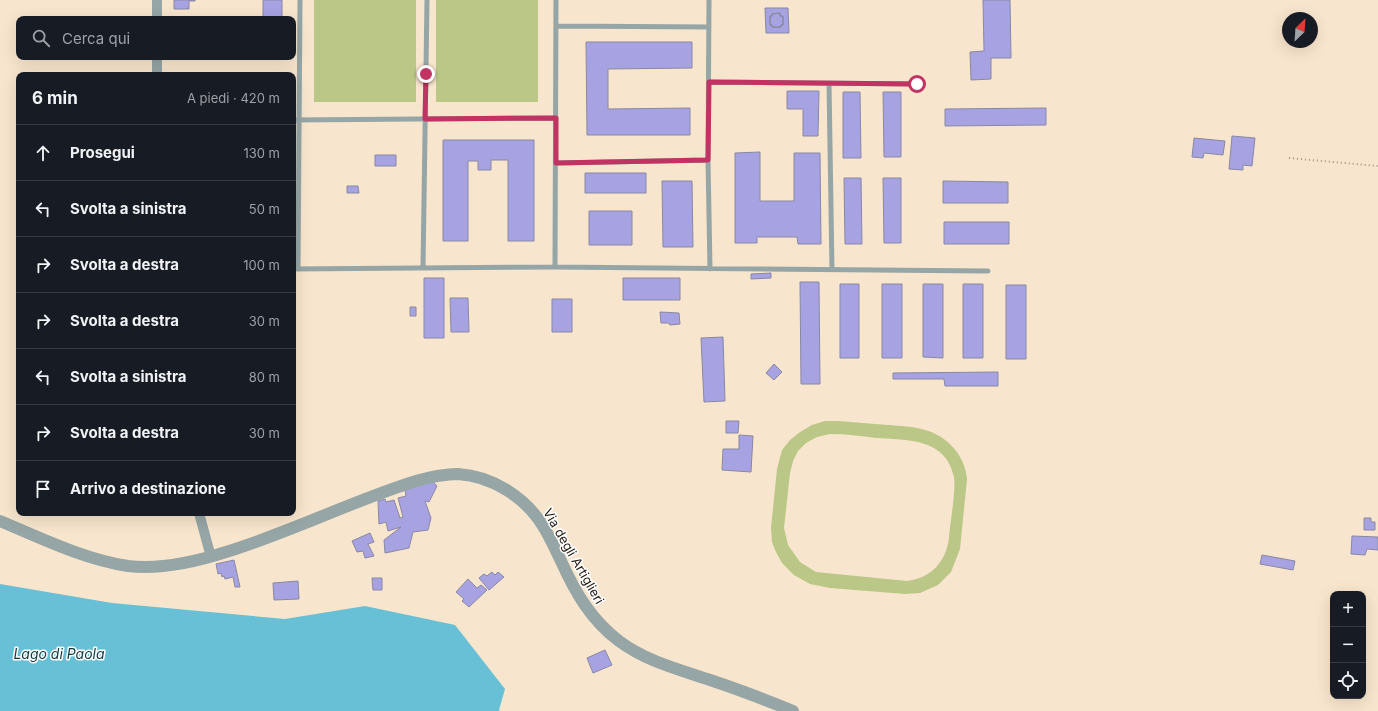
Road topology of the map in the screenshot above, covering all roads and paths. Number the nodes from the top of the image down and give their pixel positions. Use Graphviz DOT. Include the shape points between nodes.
graph roads {
  1 [pos="157,0"];
  2 [pos="300,0"];
  3 [pos="426,0"];
  4 [pos="556,0"];
  5 [pos="709,0"];
  6 [pos="157,16"];
  7 [pos="556,26"];
  8 [pos="709,27"];
  9 [pos="157,60"];
  10 [pos="157,72"];
  11 [pos="709,82"];
  12 [pos="829,84"];
  13 [pos="917,84"];
  14 [pos="556,118"];
  15 [pos="425,119"];
  16 [pos="299,120"];
  17 [pos="1289,158"];
  18 [pos="708,160"];
  19 [pos="556,163"];
  20 [pos="1378,166"];
  21 [pos="556,267"];
  22 [pos="423,268"];
  23 [pos="296,269"];
  24 [pos="710,269"];
  25 [pos="832,270"];
  26 [pos="988,271"];
  27 [pos="200,516"];
  28 [pos="0,521"];
  29 [pos="211,557"];
  30 [pos="793,711"];
  1 -- 6 [label="street"];
  2 -- 16 [label="lane"];
  3 -- 15 [label="lane"];
  4 -- 7 [label="lane"];
  5 -- 8 [label="lane"];
  7 -- 8 [label="lane"];
  7 -- 14 [label="lane"];
  8 -- 11 [label="lane"];
  9 -- 10 [label="street"];
  11 -- 12 [label="lane"];
  11 -- 18 [label="lane"];
  12 -- 13 [label="lane"];
  12 -- 25 [label="lane"];
  14 -- 15 [label="lane"];
  14 -- 19 [label="lane"];
  15 -- 16 [label="lane"];
  15 -- 22 [label="lane"];
  16 -- 23 [label="lane"];
  17 -- 20 [label="path"];
  18 -- 19 [label="lane"];
  18 -- 24 [label="lane"];
  19 -- 21 [label="lane"];
  21 -- 22 [label="lane"];
  21 -- 24 [label="lane"];
  22 -- 23 [label="lane"];
  24 -- 25 [label="lane"];
  25 -- 26 [label="lane"];
  27 -- 29 [label="street"];
  28 -- 29 [label="street, Via degli Artiglieri" via="72,550 123,565 160,566"];
  29 -- 30 [label="street, Via degli Artiglieri" via="263,540 416,481 453,474 478,477 516,496 530,509 547,533 582,602 601,625 620,641 662,664"];
}
